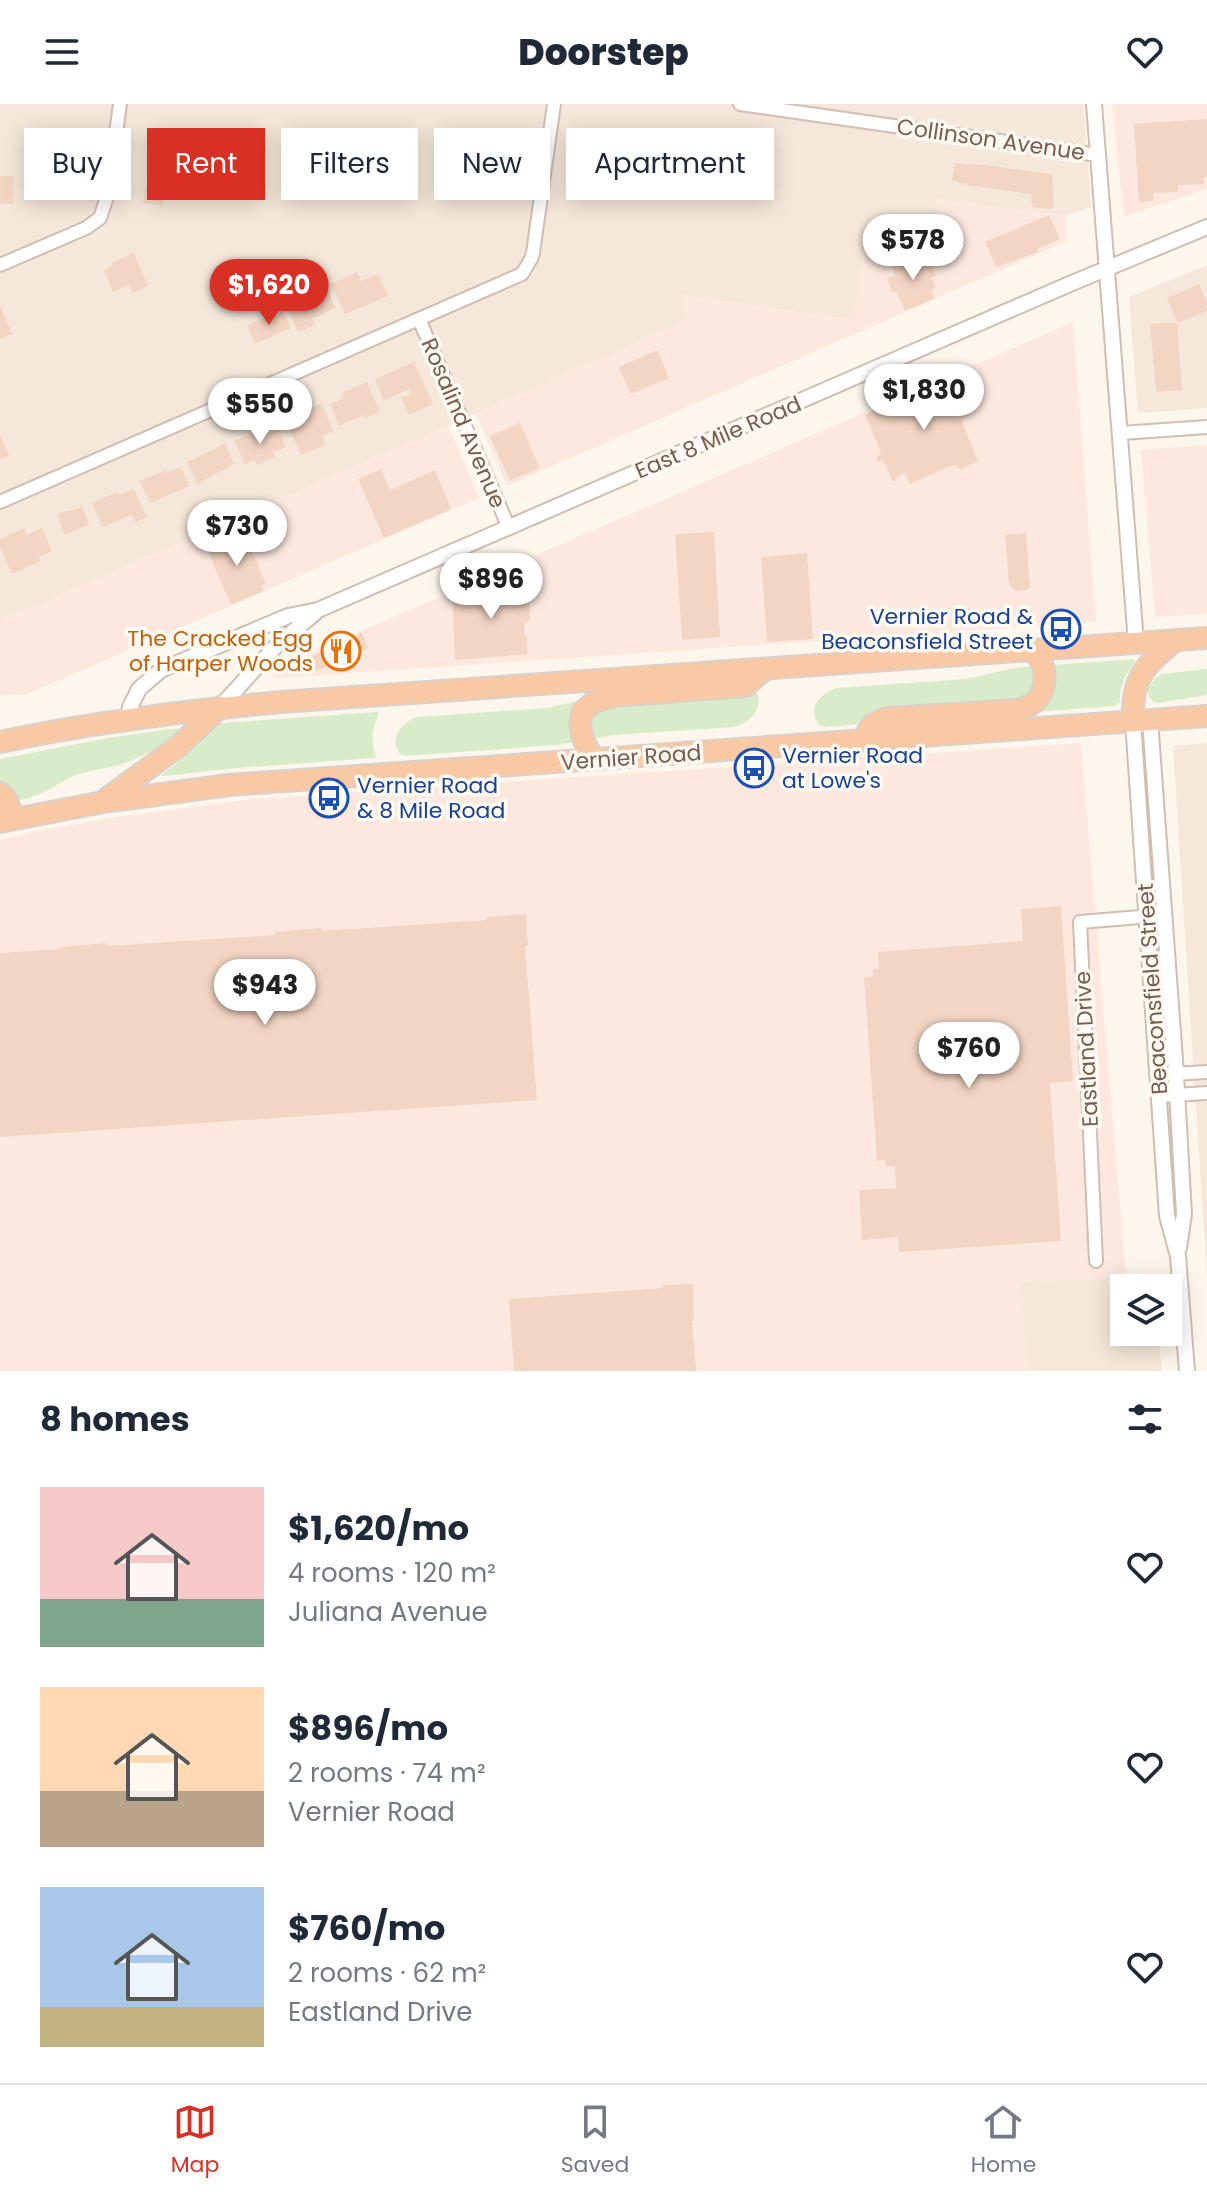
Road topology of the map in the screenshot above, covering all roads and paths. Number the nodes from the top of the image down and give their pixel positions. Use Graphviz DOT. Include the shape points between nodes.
graph roads {
  1 [pos="120,104"];
  2 [pos="554,104"];
  3 [pos="740,104"];
  4 [pos="1094,104"];
  5 [pos="1098,155"];
  6 [pos="1207,227"];
  7 [pos="0,265"];
  8 [pos="1106,268"];
  9 [pos="419,319"];
  10 [pos="1207,427"];
  11 [pos="1121,433"];
  12 [pos="0,502"];
  13 [pos="509,528"];
  14 [pos="318,610"];
  15 [pos="1207,638"];
  16 [pos="1175,640"];
  17 [pos="1136,643"];
  18 [pos="1031,650"];
  19 [pos="765,669"];
  20 [pos="220,707"];
  21 [pos="1207,716"];
  22 [pos="128,718"];
  23 [pos="1141,721"];
  24 [pos="862,740"];
  25 [pos="0,742"];
  26 [pos="594,759"];
  27 [pos="0,793"];
  28 [pos="103,802"];
  29 [pos="7,820"];
  30 [pos="1164,915"];
  31 [pos="1146,916"];
  32 [pos="1207,1072"];
  33 [pos="1176,1074"];
  34 [pos="1158,1075"];
  35 [pos="1207,1093"];
  36 [pos="1159,1096"];
  37 [pos="1177,1096"];
  38 [pos="1180,1142"];
  39 [pos="1162,1144"];
  40 [pos="1178,1256"];
  41 [pos="1096,1261"];
  42 [pos="1187,1371"];
  1 -- 7 [label="street" via="107,197 96,223"];
  2 -- 9 [label="street" via="527,268"];
  3 -- 5 [label="street, Collinson Avenue"];
  4 -- 5 [label="street"];
  5 -- 8 [label="street"];
  6 -- 8 [label="street, East 8 Mile Road"];
  8 -- 11 [label="street"];
  8 -- 13 [label="street, East 8 Mile Road"];
  9 -- 12 [label="street"];
  9 -- 13 [label="street, Rosalind Avenue"];
  10 -- 11 [label="street"];
  11 -- 17 [label="street"];
  13 -- 14 [label="street, East 8 Mile Road"];
  14 -- 20 [label="street, East 8 Mile Road"];
  14 -- 22 [label="street, East 8 Mile Road" via="288,616 161,670 139,689"];
  15 -- 16 [label="highway"];
  16 -- 17 [label="highway"];
  16 -- 23 [label="highway" via="1136,683 1132,705"];
  17 -- 18 [label="highway"];
  18 -- 19 [label="highway"];
  18 -- 24 [label="highway" via="1040,655 1044,682 1042,694 1027,707 887,718 873,724"];
  19 -- 20 [label="highway"];
  19 -- 26 [label="highway" via="745,686 594,702 582,712 580,727"];
  20 -- 22 [label="highway"];
  20 -- 28 [label="highway" via="179,746"];
  21 -- 23 [label="highway, Vernier Road"];
  22 -- 25 [label="highway"];
  23 -- 24 [label="highway, Vernier Road"];
  23 -- 30 [label="street, Beaconsfield Street"];
  23 -- 31 [label="street, Beaconsfield Street"];
  24 -- 26 [label="highway, Vernier Road"];
  26 -- 28 [label="highway, Vernier Road" via="229,785"];
  27 -- 29 [label="highway" via="6,799"];
  28 -- 29 [label="highway"];
  30 -- 31 [label="street, Eastland Drive"];
  30 -- 33 [label="street, Beaconsfield Street"];
  31 -- 34 [label="street, Beaconsfield Street"];
  31 -- 41 [label="street, Eastland Drive" via="1080,922"];
  32 -- 33 [label="street"];
  33 -- 34 [label="street"];
  33 -- 37 [label="street, Beaconsfield Street"];
  34 -- 36 [label="street, Beaconsfield Street"];
  35 -- 37 [label="street"];
  36 -- 37 [label="street"];
  36 -- 39 [label="street, Beaconsfield Street"];
  37 -- 38 [label="street, Beaconsfield Street"];
  38 -- 39 [label="street"];
  38 -- 40 [label="street, Beaconsfield Street" via="1184,1214"];
  39 -- 40 [label="street, Beaconsfield Street" via="1167,1216"];
  40 -- 42 [label="street, Beaconsfield Street"];
}
